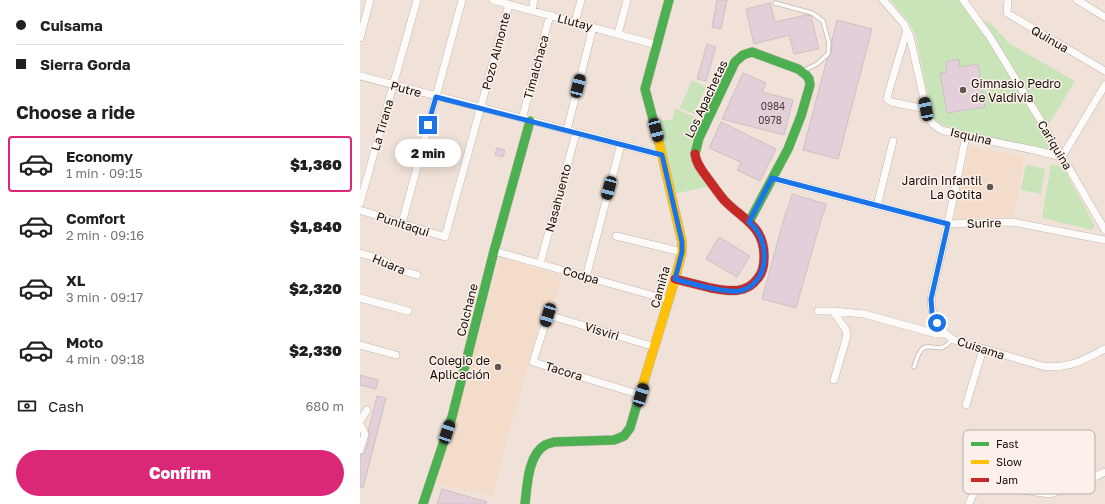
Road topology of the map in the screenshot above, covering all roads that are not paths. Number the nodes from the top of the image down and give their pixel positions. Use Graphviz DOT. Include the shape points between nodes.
graph roads {
  1 [pos="370,0"];
  2 [pos="417,0"];
  3 [pos="462,0"];
  4 [pos="493,0"];
  5 [pos="534,0"];
  6 [pos="581,0"];
  7 [pos="627,0"];
  8 [pos="669,0"];
  9 [pos="883,0"];
  10 [pos="963,0"];
  11 [pos="1008,0"];
  12 [pos="1077,0"];
  13 [pos="775,3"];
  14 [pos="509,4"];
  15 [pos="532,10"];
  16 [pos="550,16"];
  17 [pos="1105,17"];
  18 [pos="575,22"];
  19 [pos="593,27"];
  20 [pos="361,28"];
  21 [pos="907,30"];
  22 [pos="618,34"];
  23 [pos="360,38"];
  24 [pos="657,45"];
  25 [pos="802,71"];
  26 [pos="1105,71"];
  27 [pos="360,76"];
  28 [pos="1105,85"];
  29 [pos="393,86"];
  30 [pos="436,97"];
  31 [pos="480,108"];
  32 [pos="926,109"];
  33 [pos="526,120"];
  34 [pos="567,130"];
  35 [pos="576,133"];
  36 [pos="966,136"];
  37 [pos="893,141"];
  38 [pos="621,144"];
  39 [pos="662,155"];
  40 [pos="1062,157"];
  41 [pos="772,178"];
  42 [pos="360,203"];
  43 [pos="877,206"];
  44 [pos="360,210"];
  45 [pos="749,222"];
  46 [pos="402,223"];
  47 [pos="948,224"];
  48 [pos="1105,230"];
  49 [pos="616,236"];
  50 [pos="445,238"];
  51 [pos="1105,240"];
  52 [pos="494,251"];
  53 [pos="682,252"];
  54 [pos="360,253"];
  55 [pos="540,264"];
  56 [pos="417,275"];
  57 [pos="586,277"];
  58 [pos="675,279"];
  59 [pos="360,298"];
  60 [pos="668,300"];
  61 [pos="408,311"];
  62 [pos="833,311"];
  63 [pos="818,312"];
  64 [pos="548,315"];
  65 [pos="944,333"];
  66 [pos="952,338"];
  67 [pos="360,345"];
  68 [pos="655,347"];
  69 [pos="983,349"];
  70 [pos="1105,349"];
  71 [pos="396,356"];
  72 [pos="914,367"];
  73 [pos="834,380"];
  74 [pos="641,395"];
  75 [pos="966,405"];
  76 [pos="367,410"];
  77 [pos="360,423"];
  78 [pos="360,450"];
  79 [pos="1105,472"];
  80 [pos="1095,476"];
  81 [pos="973,494"];
  82 [pos="423,504"];
  83 [pos="525,504"];
  84 [pos="969,504"];
  1 -- 20 [label="street"];
  2 -- 29 [label="street, La Tirana"];
  3 -- 30 [label="street"];
  4 -- 14 [label="street, Llutay"];
  5 -- 15 [label="street"];
  6 -- 18 [label="street"];
  7 -- 22 [label="street"];
  8 -- 24 [label="street, Camiña"];
  9 -- 21 [label="street, Isquina"];
  10 -- 40 [label="street, Cariquina" via="990,37"];
  11 -- 26 [label="street, Quinua" via="1007,14"];
  12 -- 17 [label="street"];
  13 -- 25 [label="lane" via="812,13 823,21 829,43 828,54 817,64"];
  14 -- 15 [label="street, Llutay"];
  14 -- 31 [label="street, Pozo Almonte"];
  15 -- 16 [label="street, Llutay"];
  16 -- 18 [label="street, Llutay"];
  16 -- 33 [label="street, Timalchaca"];
  18 -- 19 [label="street, Llutay"];
  19 -- 22 [label="street, Llutay"];
  19 -- 34 [label="street"];
  20 -- 23 [label="street"];
  21 -- 32 [label="street, Isquina"];
  21 -- 32 [label="street" via="887,99"];
  22 -- 24 [label="street, Llutay"];
  24 -- 39 [label="street, Camiña" via="645,90"];
  25 -- 41 [label="street" via="809,79 810,85 788,149"];
  25 -- 45 [label="street, Los Apachetas" via="752,52 743,55 735,62 699,138 696,158 699,166 726,201"];
  27 -- 29 [label="street, Putre"];
  28 -- 40 [label="street"];
  29 -- 30 [label="street, Putre"];
  29 -- 42 [label="street, La Tirana"];
  30 -- 31 [label="street, Putre"];
  30 -- 46 [label="street"];
  31 -- 33 [label="street, Putre"];
  31 -- 50 [label="street, Pozo Almonte"];
  32 -- 36 [label="street, Isquina" via="930,121 936,128"];
  33 -- 34 [label="street, Putre"];
  33 -- 52 [label="street, Colchane"];
  34 -- 35 [label="street, Putre"];
  35 -- 38 [label="street, Putre"];
  35 -- 55 [label="street, Nasahuento"];
  36 -- 40 [label="street, Isquina"];
  36 -- 47 [label="street, Cuisama"];
  37 -- 43 [label="street"];
  38 -- 39 [label="street, Putre"];
  38 -- 57 [label="street"];
  39 -- 53 [label="street, Camiña" via="682,242"];
  40 -- 48 [label="street, Cariquina"];
  41 -- 43 [label="street, Surire"];
  41 -- 45 [label="street"];
  43 -- 47 [label="street, Surire"];
  44 -- 46 [label="street, Punitaqui"];
  45 -- 58 [label="street, Los Apachetas" via="761,237 765,257 760,275 753,284 743,290 731,291"];
  46 -- 50 [label="street, Punitaqui"];
  47 -- 51 [label="street, Surire" via="1012,222"];
  47 -- 65 [label="street, Cuisama" via="931,299 934,318"];
  49 -- 53 [label="street"];
  52 -- 55 [label="street, Codpa"];
  52 -- 82 [label="street, Colchane" via="452,417"];
  53 -- 58 [label="street, Camiña"];
  54 -- 56 [label="street, Huara"];
  55 -- 57 [label="street, Codpa"];
  57 -- 60 [label="street, Codpa"];
  58 -- 60 [label="street, Camiña"];
  59 -- 61 [label="street"];
  60 -- 68 [label="street, Camiña"];
  62 -- 63 [label="street"];
  62 -- 65 [label="street" via="864,314 937,334"];
  62 -- 73 [label="street" via="846,330 847,336"];
  64 -- 68 [label="street, Visviri"];
  64 -- 74 [label="street, Tacora" via="534,362"];
  65 -- 66 [label="street, Cuisama"];
  66 -- 69 [label="street, Cuisama"];
  66 -- 72 [label="lane" via="943,347 922,348"];
  67 -- 71 [label="street"];
  68 -- 74 [label="street, Camiña"];
  69 -- 70 [label="street, Cuisama" via="1050,367 1075,364"];
  69 -- 75 [label="street"];
  74 -- 83 [label="street, Camiña" via="630,428 619,439 550,443 540,449 530,472"];
  76 -- 77 [label="street"];
  77 -- 78 [label="street" via="365,434"];
  79 -- 80 [label="street"];
  81 -- 84 [label="street"];
}
